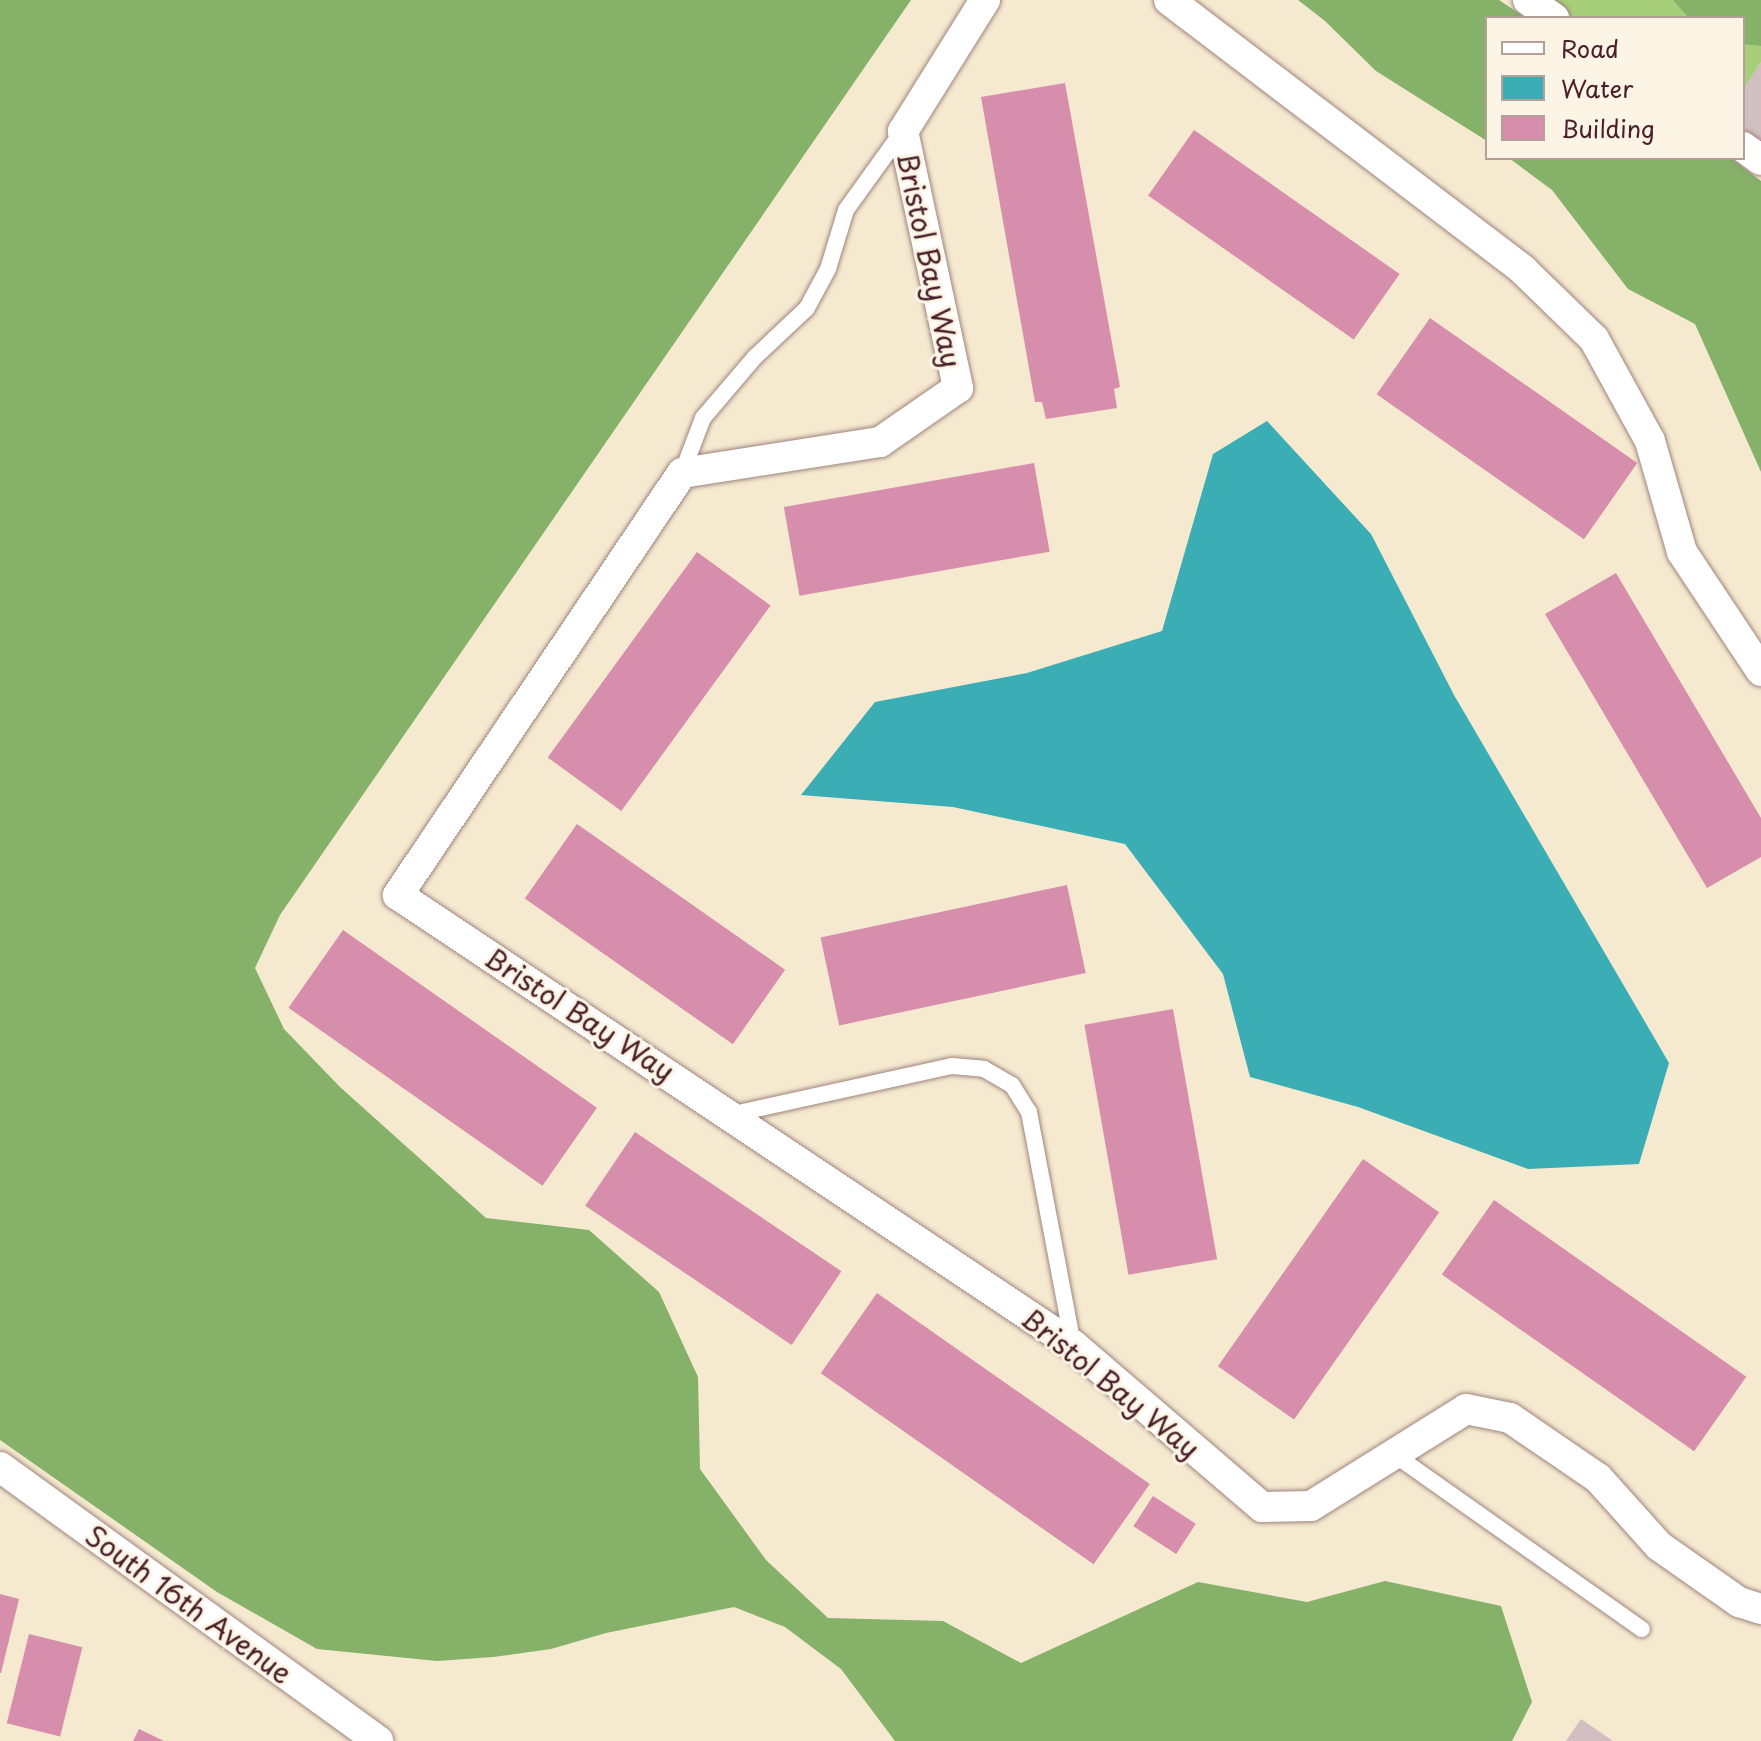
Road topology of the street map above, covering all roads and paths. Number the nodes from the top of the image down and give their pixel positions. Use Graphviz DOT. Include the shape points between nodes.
graph roads {
  1 [pos="985,0"];
  2 [pos="1169,0"];
  3 [pos="1528,0"];
  4 [pos="1551,16"];
  5 [pos="903,131"];
  6 [pos="682,473"];
  7 [pos="1761,671"];
  8 [pos="728,1115"];
  9 [pos="1073,1345"];
  10 [pos="1395,1455"];
  11 [pos="0,1467"];
  12 [pos="1761,1609"];
  13 [pos="1642,1629"];
  14 [pos="378,1741"];
  1 -- 5 [label="street, Bristol Bay Way"];
  2 -- 7 [label="street" via="1523,270 1594,339 1650,441 1682,552"];
  3 -- 4 [label="street"];
  5 -- 6 [label="lane" via="846,210 828,269 807,308 755,357 703,418"];
  5 -- 6 [label="street, Bristol Bay Way" via="958,388 880,442"];
  6 -- 8 [label="street, Bristol Bay Way" via="398,895"];
  8 -- 9 [label="street, Bristol Bay Way"];
  8 -- 9 [label="lane" via="952,1066 984,1069 1012,1085 1029,1112"];
  9 -- 10 [label="street, Bristol Bay Way" via="1262,1507 1311,1506"];
  10 -- 12 [label="street, Bristol Bay Way" via="1466,1409 1510,1418 1598,1478 1659,1546 1739,1602"];
  10 -- 13 [label="lane"];
  11 -- 14 [label="street, South 16th Avenue"];
}
